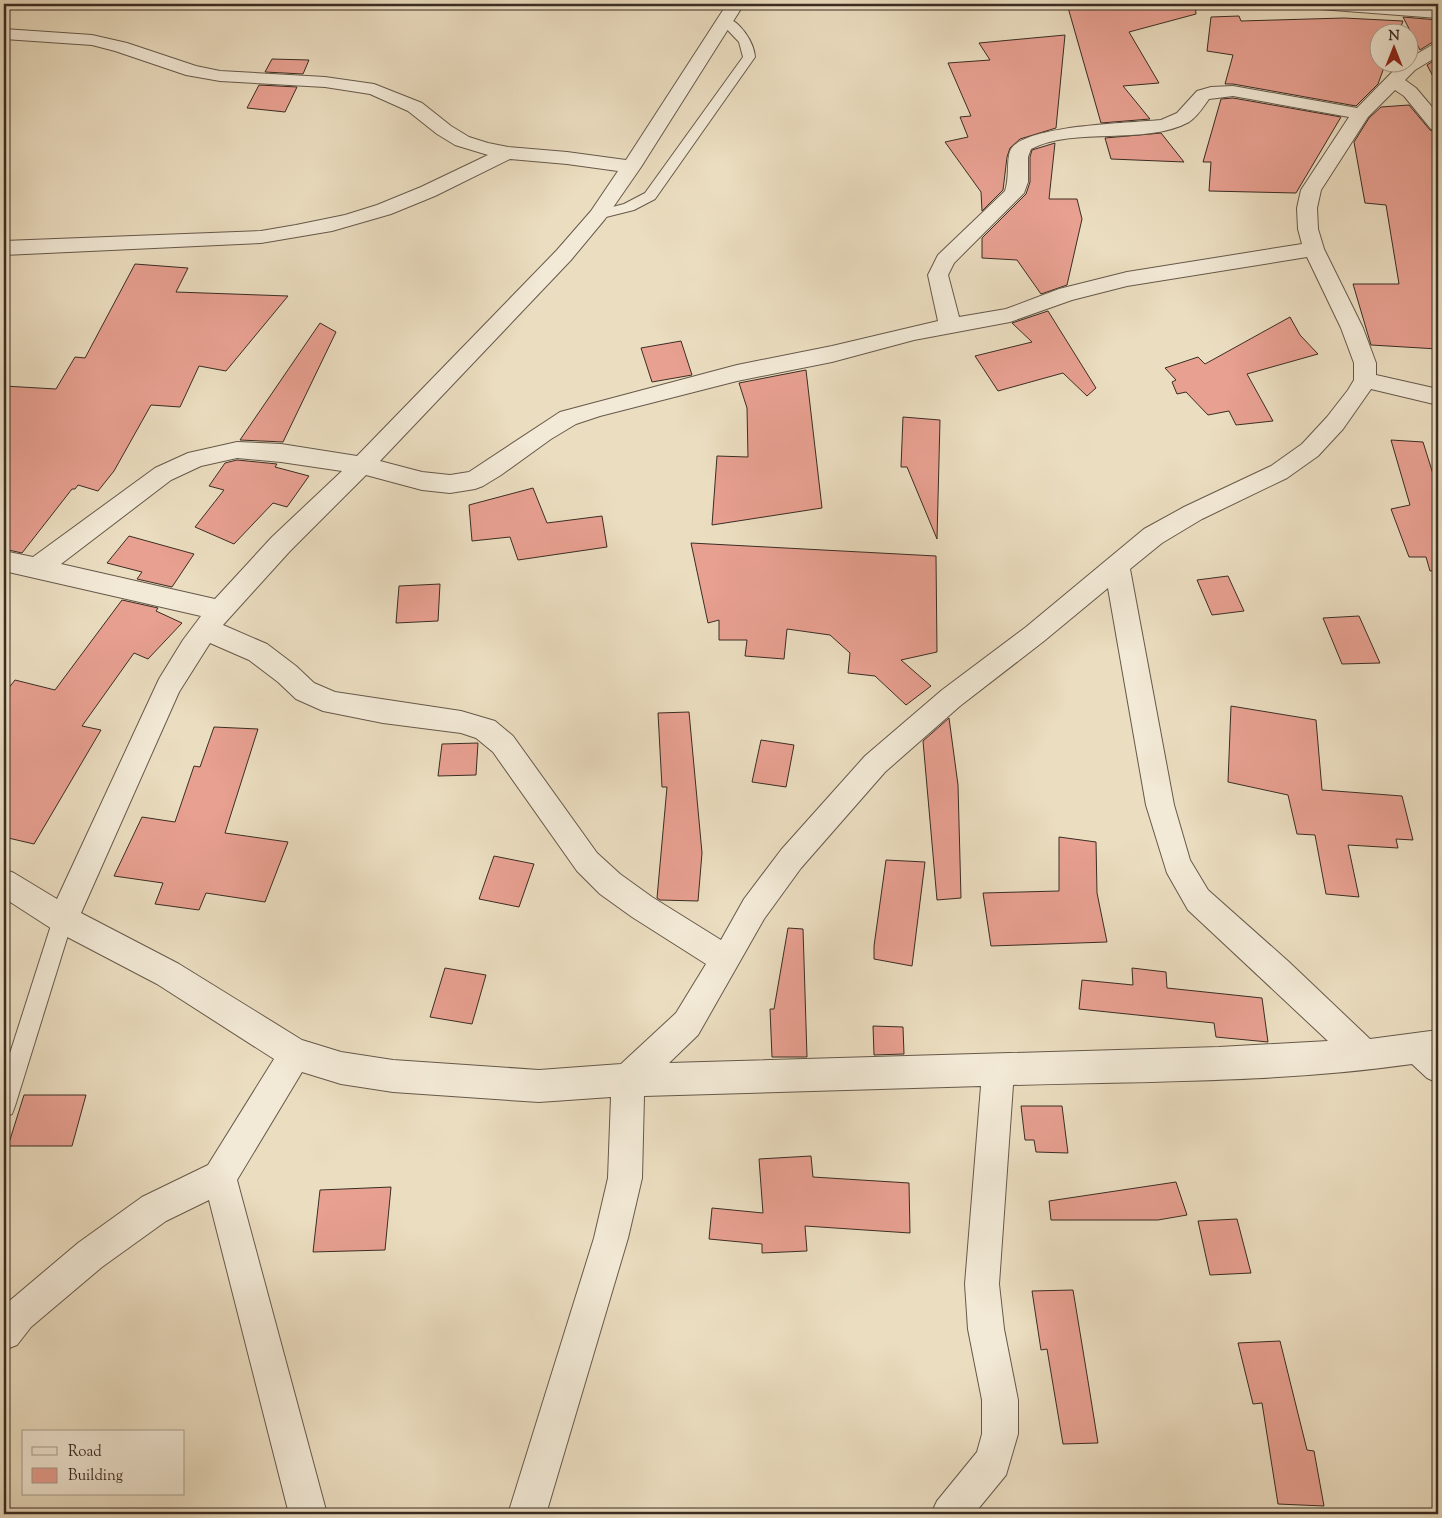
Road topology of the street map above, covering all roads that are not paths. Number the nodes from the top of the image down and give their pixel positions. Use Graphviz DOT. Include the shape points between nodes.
graph roads {
  1 [pos="1320,4"];
  2 [pos="730,12"];
  3 [pos="1438,13"];
  4 [pos="4,34"];
  5 [pos="1438,49"];
  6 [pos="1395,81"];
  7 [pos="1361,114"];
  8 [pos="1438,125"];
  9 [pos="508,153"];
  10 [pos="632,167"];
  11 [pos="598,215"];
  12 [pos="4,248"];
  13 [pos="1314,249"];
  14 [pos="950,326"];
  15 [pos="1364,380"];
  16 [pos="1438,398"];
  17 [pos="362,465"];
  18 [pos="4,561"];
  19 [pos="1116,567"];
  20 [pos="37,568"];
  21 [pos="212,620"];
  22 [pos="4,882"];
  23 [pos="63,919"];
  24 [pos="726,960"];
  25 [pos="1431,1053"];
  26 [pos="295,1054"];
  27 [pos="1365,1055"];
  28 [pos="998,1070"];
  29 [pos="628,1080"];
  30 [pos="4,1106"];
  31 [pos="220,1177"];
  32 [pos="4,1332"];
  33 [pos="308,1514"];
  34 [pos="528,1514"];
  35 [pos="950,1514"];
  1 -- 3 [label="street"];
  2 -- 10 [label="street"];
  2 -- 11 [label="lane" via="746,41 749,57 650,196 629,207"];
  4 -- 9 [label="street" via="92,40 192,71 220,76 325,82 374,89 415,108 462,141"];
  5 -- 6 [label="street" via="1409,66"];
  6 -- 7 [label="street"];
  6 -- 8 [label="street" via="1410,92"];
  7 -- 13 [label="street" via="1311,190 1308,229"];
  7 -- 14 [label="street" via="1220,91 1204,95 1184,117 1164,125 1033,139 1018,153 1018,184 1014,193 945,260 938,275"];
  9 -- 10 [label="street"];
  9 -- 12 [label="street" via="401,204 299,232 261,237"];
  10 -- 11 [label="street"];
  11 -- 17 [label="street" via="564,255"];
  13 -- 14 [label="street" via="1127,278 1066,294 1010,315"];
  13 -- 15 [label="street" via="1352,328 1365,363"];
  14 -- 17 [label="street" via="737,373 568,418 475,480 450,484 422,481"];
  15 -- 16 [label="street"];
  15 -- 19 [label="street" via="1336,424 1310,450 1279,472 1153,536"];
  17 -- 20 [label="street" via="237,450 196,459 163,474"];
  17 -- 21 [label="street" via="281,544"];
  18 -- 20 [label="street"];
  19 -- 24 [label="street" via="951,698 875,764 764,894"];
  19 -- 27 [label="street" via="1160,805 1177,864 1198,900"];
  20 -- 21 [label="street" via="127,591"];
  21 -- 23 [label="street" via="168,687"];
  21 -- 24 [label="street" via="287,674 305,692 332,703 461,722 485,729 503,744 588,862 610,884"];
  22 -- 23 [label="street"];
  23 -- 26 [label="street" via="168,974"];
  23 -- 30 [label="lane"];
  24 -- 29 [label="street" via="687,1024"];
  25 -- 27 [label="street"];
  26 -- 29 [label="street" via="341,1068 393,1076 538,1086"];
  26 -- 31 [label="street"];
  27 -- 28 [label="street"];
  28 -- 29 [label="street"];
  28 -- 35 [label="street" via="982,1284 986,1329 1000,1400 1000,1434 993,1462"];
  29 -- 34 [label="street" via="625,1178 611,1238"];
  31 -- 32 [label="street" via="154,1209 106,1244"];
  31 -- 33 [label="street"];
}
